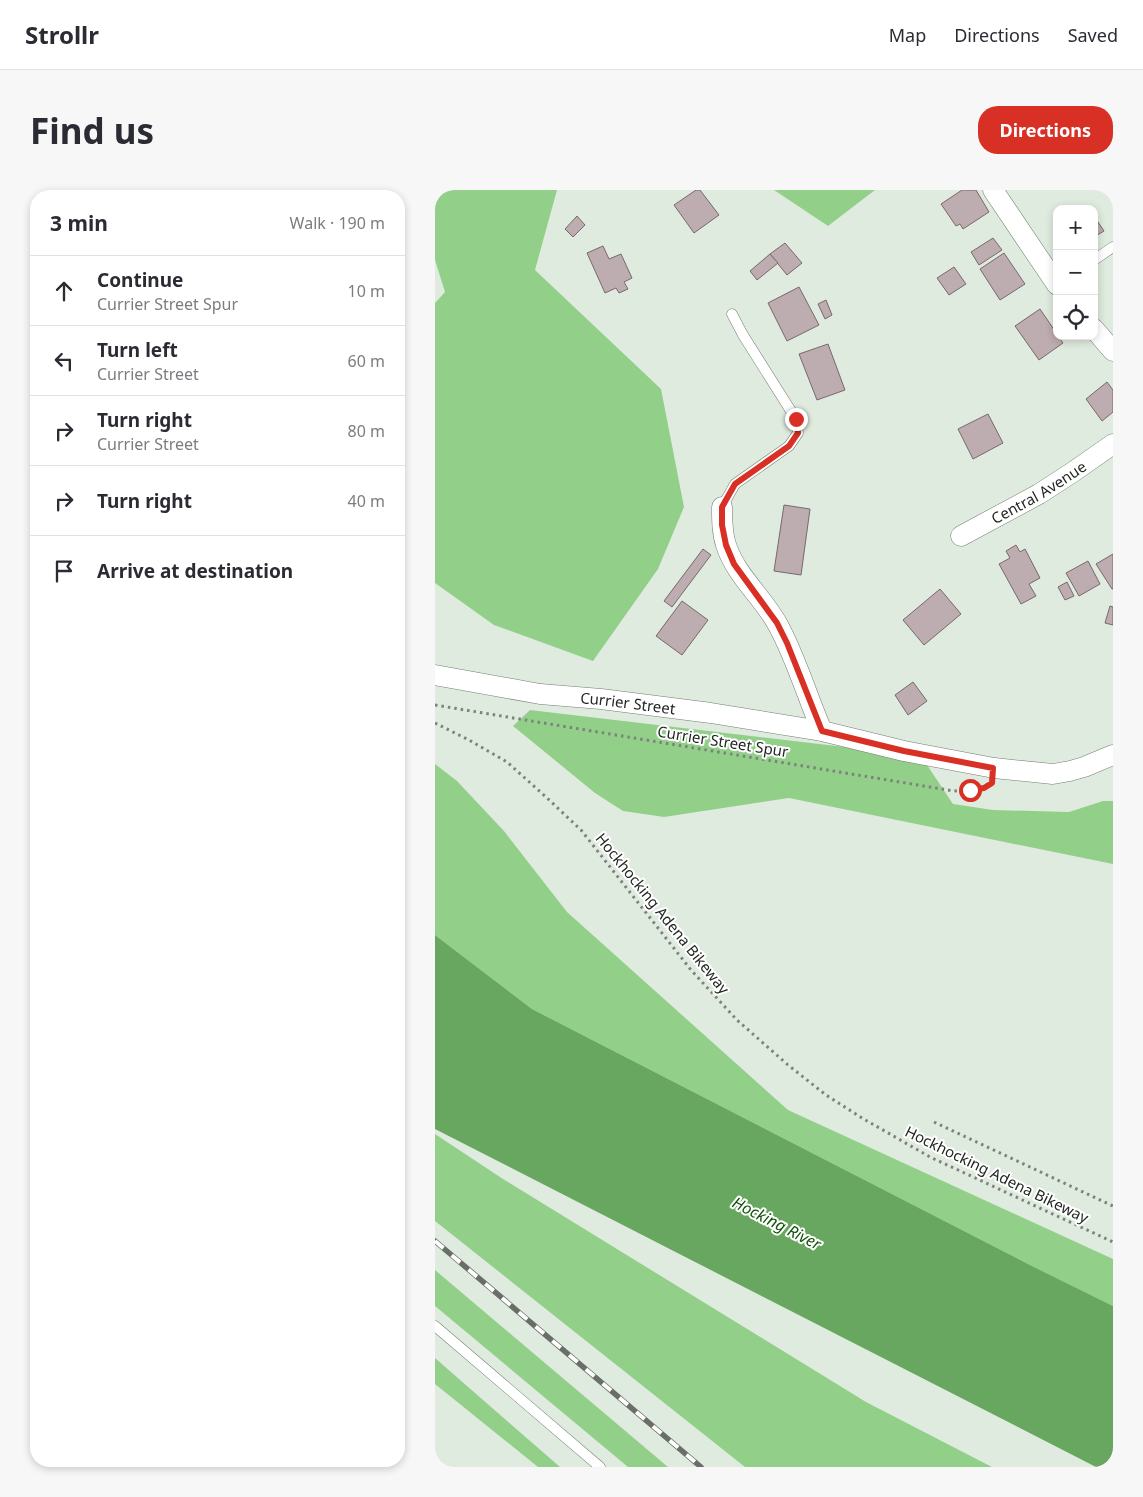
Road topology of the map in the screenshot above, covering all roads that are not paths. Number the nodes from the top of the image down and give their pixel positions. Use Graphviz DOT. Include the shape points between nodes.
graph roads {
  1 [pos="993,190"];
  2 [pos="1113,247"];
  3 [pos="1098,257"];
  4 [pos="1053,279"];
  5 [pos="732,314"];
  6 [pos="1098,334"];
  7 [pos="1113,351"];
  8 [pos="1113,444"];
  9 [pos="722,507"];
  10 [pos="961,536"];
  11 [pos="435,675"];
  12 [pos="822,731"];
  13 [pos="1113,755"];
  14 [pos="435,1326"];
  15 [pos="600,1467"];
  1 -- 4 [label="street"];
  2 -- 3 [label="lane"];
  5 -- 9 [label="lane" via="796,419 798,433 789,446 735,484"];
  6 -- 7 [label="street"];
  8 -- 10 [label="street, Central Avenue" via="1039,494"];
  9 -- 12 [label="street" via="726,545 734,564 777,623"];
  11 -- 12 [label="street, Currier Street" via="540,694 711,713"];
  12 -- 13 [label="street, Currier Street" via="993,768 1053,774 1084,767"];
  14 -- 15 [label="lane"];
}
